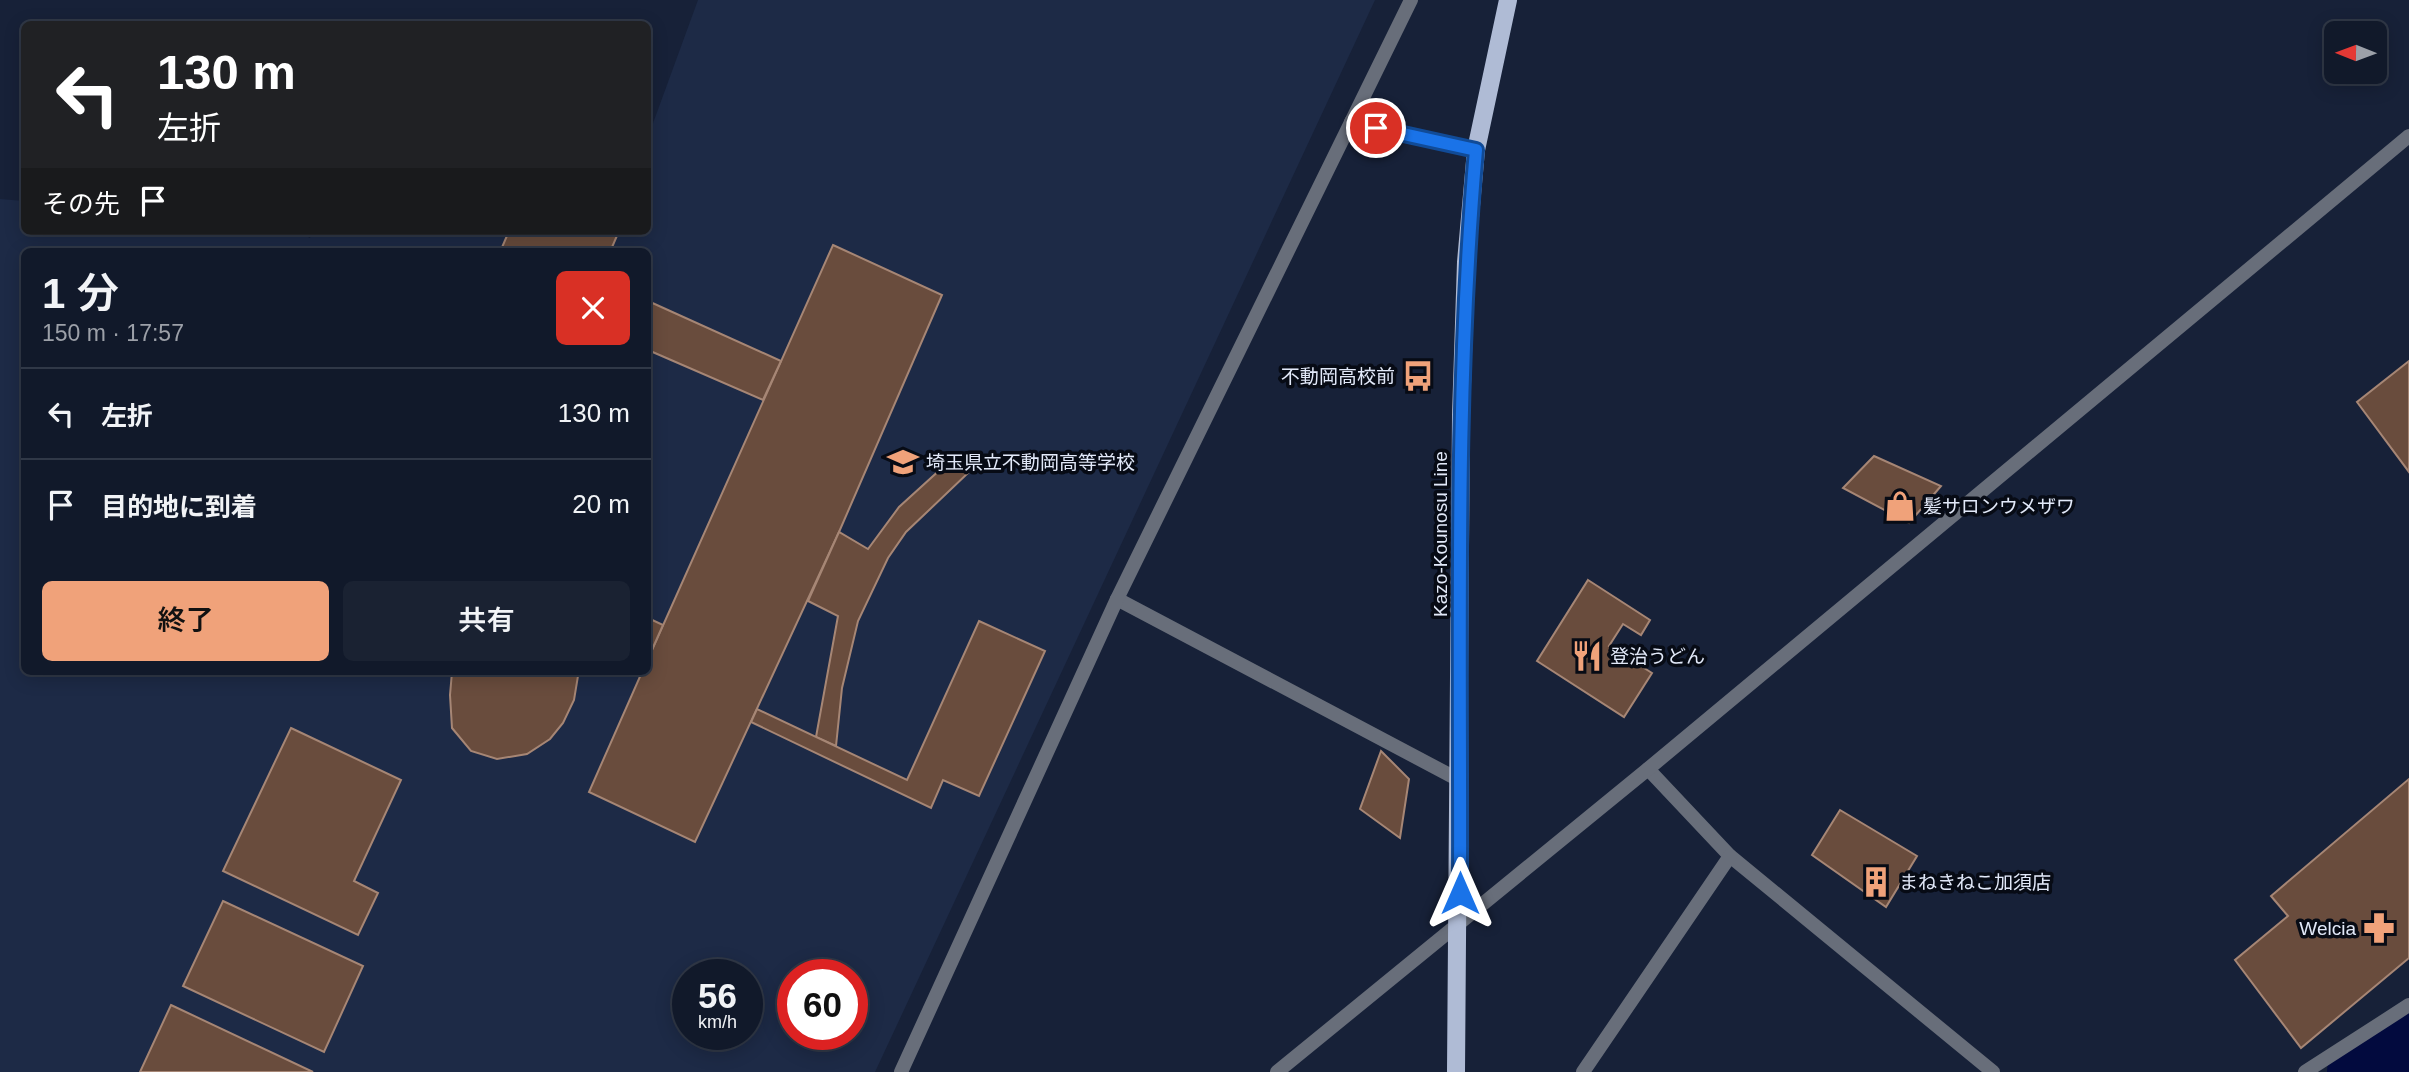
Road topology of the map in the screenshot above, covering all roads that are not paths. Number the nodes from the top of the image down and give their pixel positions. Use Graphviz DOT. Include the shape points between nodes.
graph roads {
  1 [pos="1411,0"];
  2 [pos="1508,0"];
  3 [pos="1351,122"];
  4 [pos="2409,136"];
  5 [pos="1476,150"];
  6 [pos="1117,599"];
  7 [pos="1648,769"];
  8 [pos="1461,781"];
  9 [pos="1730,856"];
  10 [pos="1459,920"];
  11 [pos="2409,1005"];
  12 [pos="902,1071"];
  13 [pos="1277,1072"];
  14 [pos="1456,1072"];
  15 [pos="1583,1072"];
  16 [pos="1993,1072"];
  17 [pos="2305,1072"];
  1 -- 3 [label="street"];
  2 -- 5 [label="main road, Kazo-Kounosu Line"];
  3 -- 5 [label="street"];
  3 -- 6 [label="street"];
  4 -- 7 [label="street"];
  5 -- 8 [label="main road, Kazo-Kounosu Line" via="1466,262 1461,415"];
  6 -- 8 [label="street"];
  6 -- 12 [label="street"];
  7 -- 9 [label="street"];
  7 -- 10 [label="street"];
  8 -- 10 [label="main road, Kazo-Kounosu Line"];
  9 -- 15 [label="street"];
  9 -- 16 [label="street"];
  10 -- 13 [label="street"];
  10 -- 14 [label="main road, Kazo-Kounosu Line"];
  11 -- 17 [label="street"];
}
